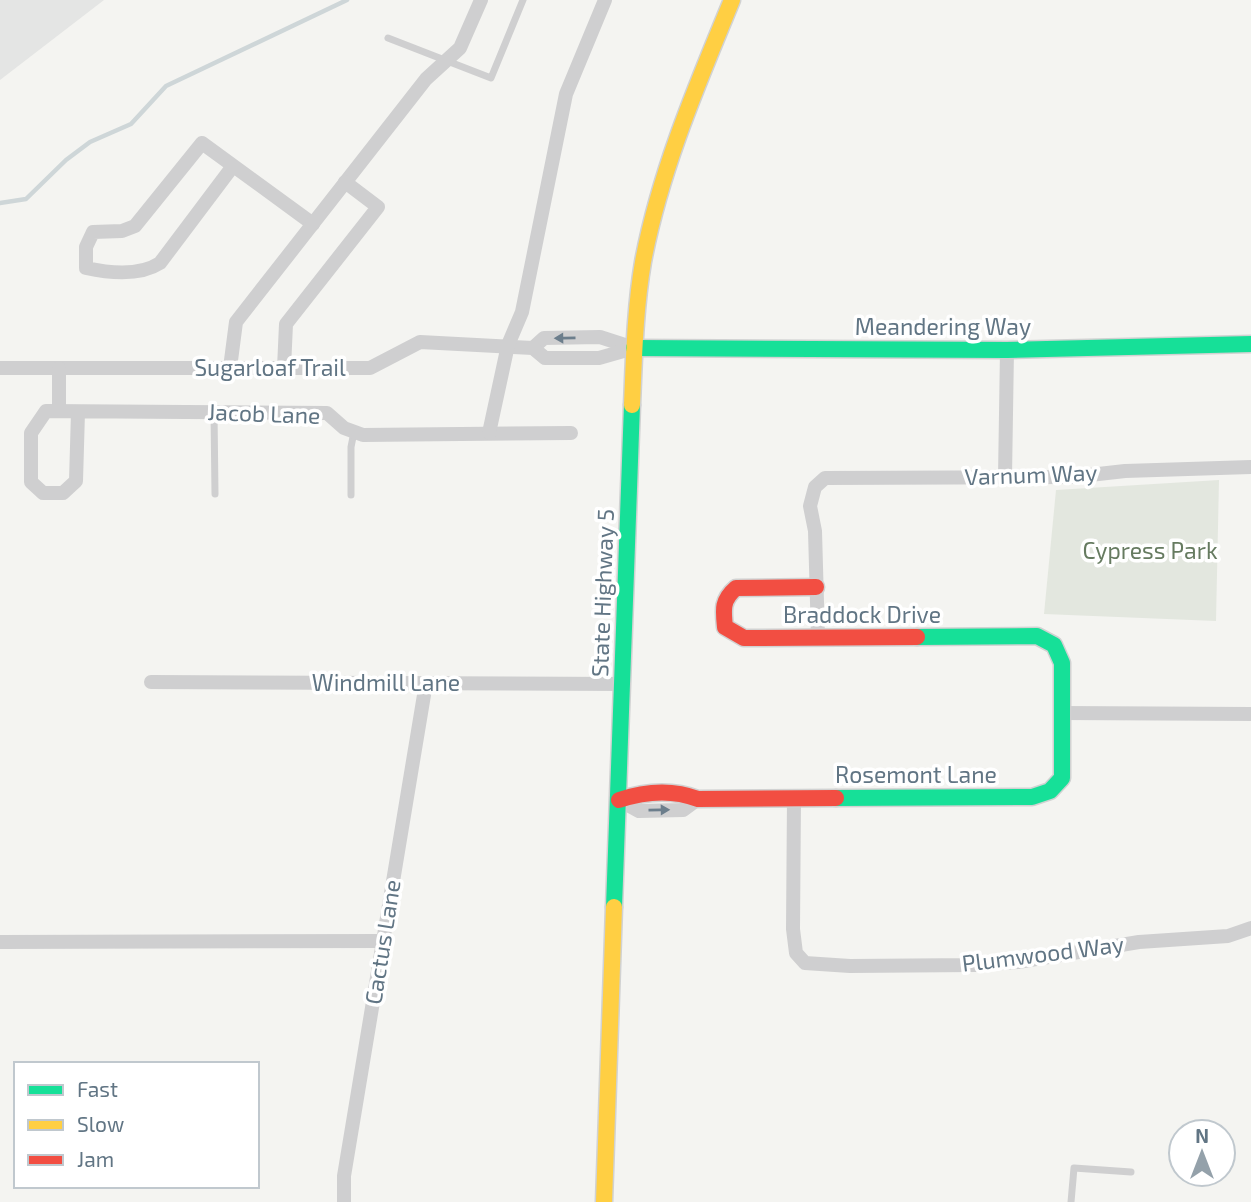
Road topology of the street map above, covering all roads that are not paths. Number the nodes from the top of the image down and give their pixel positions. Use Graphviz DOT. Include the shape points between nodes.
graph roads {
  1 [pos="481,0"];
  2 [pos="523,0"];
  3 [pos="605,0"];
  4 [pos="732,0"];
  5 [pos="388,38"];
  6 [pos="446,61"];
  7 [pos="233,166"];
  8 [pos="345,182"];
  9 [pos="313,223"];
  10 [pos="1251,344"];
  11 [pos="508,345"];
  12 [pos="533,348"];
  13 [pos="634,348"];
  14 [pos="1007,350"];
  15 [pos="0,368"];
  16 [pos="59,368"];
  17 [pos="230,368"];
  18 [pos="284,368"];
  19 [pos="60,411"];
  20 [pos="78,412"];
  21 [pos="214,412"];
  22 [pos="354,431"];
  23 [pos="489,433"];
  24 [pos="571,433"];
  25 [pos="1251,467"];
  26 [pos="1005,477"];
  27 [pos="215,494"];
  28 [pos="351,495"];
  29 [pos="816,587"];
  30 [pos="818,638"];
  31 [pos="150,682"];
  32 [pos="426,683"];
  33 [pos="622,684"];
  34 [pos="1062,713"];
  35 [pos="1251,713"];
  36 [pos="794,798"];
  37 [pos="619,800"];
  38 [pos="1251,928"];
  39 [pos="383,941"];
  40 [pos="0,942"];
  41 [pos="1131,1172"];
  42 [pos="344,1202"];
  43 [pos="604,1202"];
  44 [pos="1071,1202"];
  1 -- 6 [label="street" via="460,48"];
  2 -- 6 [label="lane" via="491,78"];
  3 -- 11 [label="street" via="566,94 522,312"];
  4 -- 13 [label="street, State Highway 5" via="683,122 662,190 644,260"];
  5 -- 6 [label="lane"];
  6 -- 8 [label="street" via="426,79"];
  7 -- 7 [label="street" via="202,143 135,226 93,232 86,247 86,268 148,271 160,263"];
  7 -- 9 [label="street"];
  8 -- 9 [label="street"];
  8 -- 18 [label="street" via="378,207 286,324"];
  9 -- 17 [label="street" via="236,322"];
  10 -- 14 [label="street, Meandering Way"];
  11 -- 12 [label="street, Sugarloaf Trail"];
  11 -- 18 [label="street, Sugarloaf Trail" via="421,342 370,368"];
  11 -- 23 [label="street"];
  12 -- 13 [label="street, Sugarloaf Trail" via="545,358 599,358"];
  13 -- 12 [label="street, Sugarloaf Trail, one-way" via="600,337 544,338"];
  13 -- 14 [label="street, Meandering Way"];
  13 -- 33 [label="street, State Highway 5"];
  14 -- 26 [label="street"];
  15 -- 16 [label="street, Sugarloaf Trail"];
  16 -- 17 [label="street, Sugarloaf Trail"];
  16 -- 19 [label="street"];
  17 -- 18 [label="street, Sugarloaf Trail"];
  19 -- 20 [label="street, Jacob Lane"];
  19 -- 20 [label="street" via="46,411 31,433 31,482 43,493 63,494 76,481"];
  20 -- 21 [label="street, Jacob Lane"];
  21 -- 22 [label="street, Jacob Lane" via="327,413"];
  21 -- 27 [label="lane"];
  22 -- 23 [label="street, Jacob Lane" via="363,435"];
  22 -- 28 [label="lane"];
  23 -- 24 [label="street, Jacob Lane"];
  25 -- 26 [label="street, Varnum Way"];
  26 -- 29 [label="street, Varnum Way" via="825,478 814,487 810,506"];
  29 -- 30 [label="street"];
  29 -- 30 [label="street, Braddock Drive" via="736,588 725,598 723,610 724,627 744,638"];
  30 -- 34 [label="street, Braddock Drive" via="1049,639 1062,663"];
  31 -- 32 [label="street, Windmill Lane"];
  32 -- 33 [label="street, Windmill Lane"];
  32 -- 39 [label="street, Cactus Lane"];
  33 -- 37 [label="street, State Highway 5"];
  34 -- 35 [label="street"];
  34 -- 36 [label="street, Rosemont Lane" via="1062,778 1050,791 1032,797"];
  36 -- 37 [label="street, Rosemont Lane" via="698,799 685,793 638,793"];
  36 -- 38 [label="street, Plumwood Way" via="793,929 796,953 806,963 1017,962 1139,942 1228,936"];
  37 -- 43 [label="street, State Highway 5"];
  39 -- 40 [label="street"];
  39 -- 42 [label="street, Cactus Lane" via="344,1176"];
  41 -- 44 [label="lane" via="1074,1168"];
}
